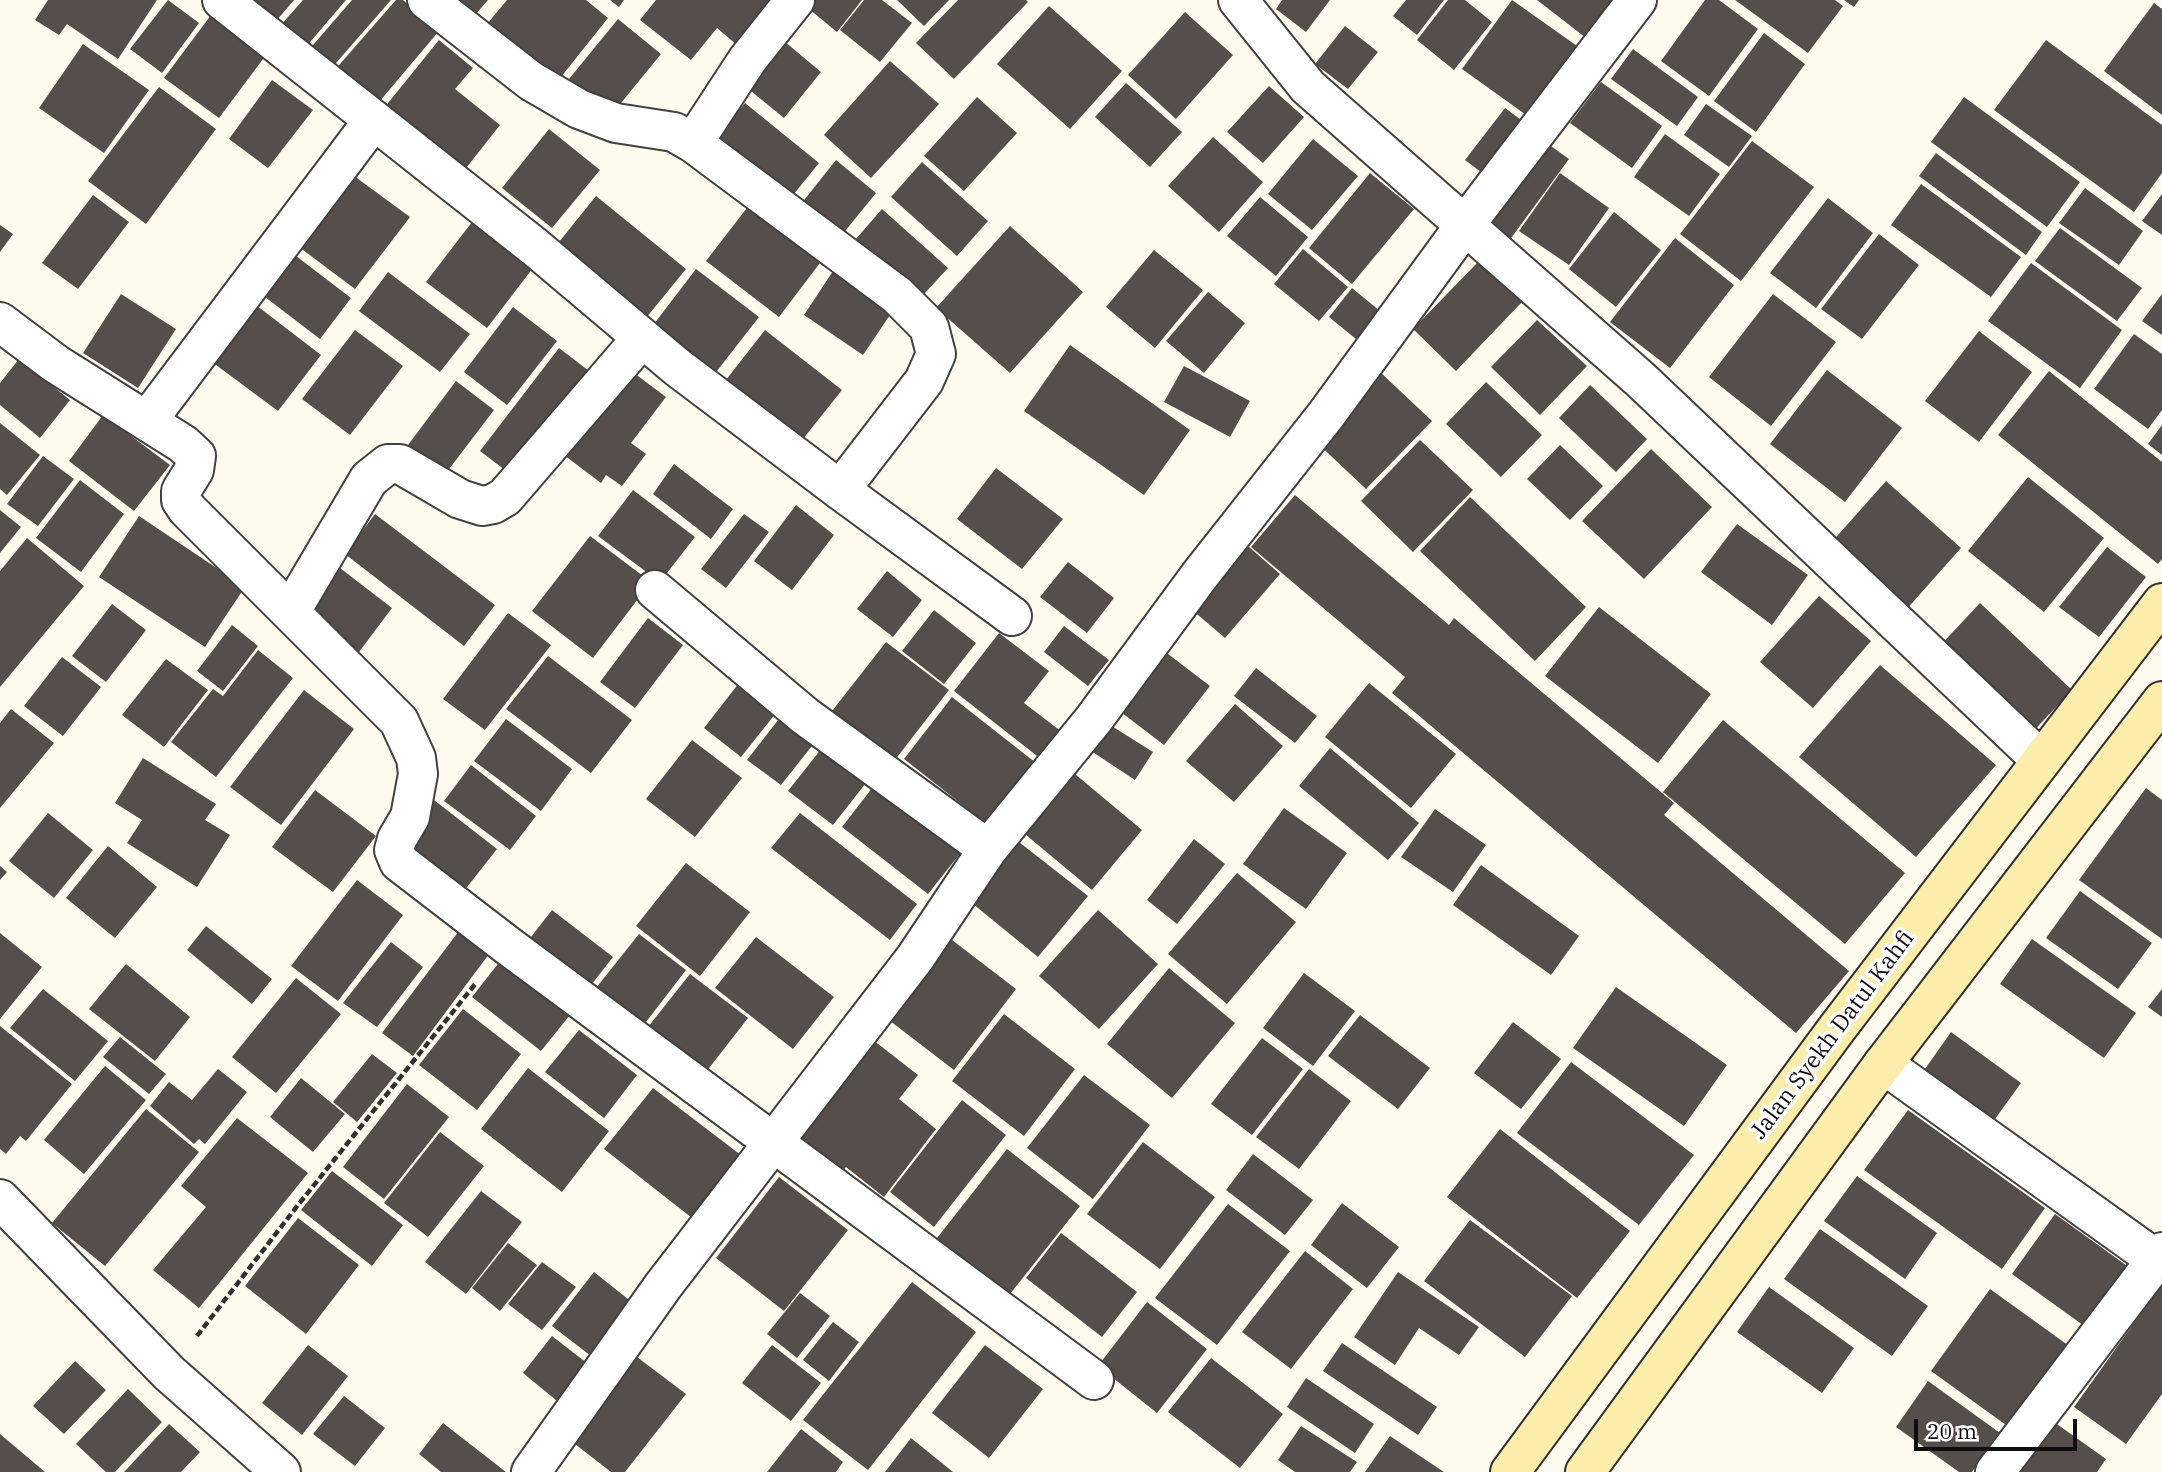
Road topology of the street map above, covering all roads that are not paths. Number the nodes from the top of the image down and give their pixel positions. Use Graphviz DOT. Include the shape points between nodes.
graph roads {
  1 [pos="222,0"];
  2 [pos="427,0"];
  3 [pos="794,0"];
  4 [pos="1238,0"];
  5 [pos="1637,0"];
  6 [pos="373,121"];
  7 [pos="693,143"];
  8 [pos="1465,225"];
  9 [pos="0,321"];
  10 [pos="642,338"];
  11 [pos="146,421"];
  12 [pos="839,490"];
  13 [pos="654,590"];
  14 [pos="2162,604"];
  15 [pos="290,611"];
  16 [pos="1012,616"];
  17 [pos="2162,701"];
  18 [pos="2041,760"];
  19 [pos="988,849"];
  20 [pos="1835,1031"];
  21 [pos="1883,1064"];
  22 [pos="774,1142"];
  23 [pos="6,1217"];
  24 [pos="2159,1256"];
  25 [pos="1094,1380"];
  26 [pos="281,1472"];
  27 [pos="531,1472"];
  28 [pos="1510,1472"];
  29 [pos="1585,1472"];
  30 [pos="1995,1472"];
  1 -- 6 [label="street"];
  2 -- 7 [label="street" via="531,81 579,109 616,123 674,132"];
  3 -- 7 [label="street" via="748,59"];
  4 -- 8 [label="street" via="1308,87"];
  5 -- 8 [label="street"];
  6 -- 10 [label="street"];
  6 -- 11 [label="street"];
  7 -- 12 [label="street" via="897,295 929,327 936,354 924,381"];
  8 -- 18 [label="street" via="1641,380"];
  8 -- 19 [label="street" via="1094,719"];
  9 -- 11 [label="street" via="55,364"];
  10 -- 12 [label="street"];
  10 -- 15 [label="street" via="505,497 493,504 482,506 460,499 400,464 388,464 369,479"];
  11 -- 15 [label="street" via="196,456 194,470 181,491 187,509"];
  12 -- 16 [label="street"];
  13 -- 19 [label="street" via="805,716"];
  14 -- 18 [label="street, Jalan Syekh Datul Kahfi"];
  15 -- 22 [label="street" via="399,721 416,758 418,786 413,807 394,850 399,862"];
  17 -- 21 [label="street"];
  18 -- 20 [label="street, Jalan Syekh Datul Kahfi"];
  19 -- 22 [label="street" via="915,958"];
  20 -- 21 [label="street"];
  20 -- 28 [label="street, Jalan Syekh Datul Kahfi"];
  21 -- 24 [label="street"];
  21 -- 29 [label="street"];
  22 -- 25 [label="street"];
  22 -- 27 [label="street" via="663,1286"];
  23 -- 26 [label="street" via="169,1373"];
  24 -- 30 [label="street"];
}
